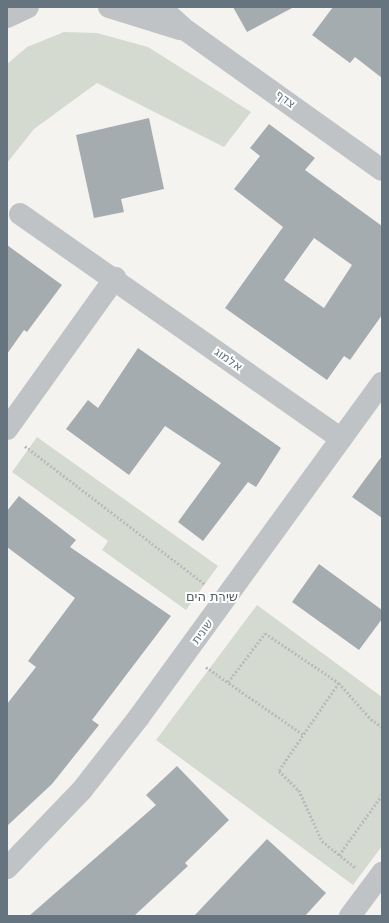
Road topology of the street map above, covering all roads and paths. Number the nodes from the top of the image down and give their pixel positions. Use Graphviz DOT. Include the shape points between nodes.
graph roads {
  1 [pos="28,7"];
  2 [pos="108,7"];
  3 [pos="160,7"];
  4 [pos="7,17"];
  5 [pos="187,31"];
  6 [pos="382,170"];
  7 [pos="20,214"];
  8 [pos="116,278"];
  9 [pos="382,383"];
  10 [pos="13,436"];
  11 [pos="341,439"];
  12 [pos="226,600"];
  13 [pos="187,654"];
  14 [pos="228,682"];
  15 [pos="339,683"];
  16 [pos="382,727"];
  17 [pos="304,735"];
  18 [pos="382,794"];
  19 [pos="339,855"];
  20 [pos="7,868"];
  21 [pos="378,878"];
  22 [pos="350,916"];
  1 -- 4 [label="street"];
  2 -- 5 [label="street, צדף"];
  3 -- 5 [label="street, צדף"];
  5 -- 6 [label="street, צדף"];
  7 -- 8 [label="street, אלמוג"];
  8 -- 10 [label="street"];
  8 -- 11 [label="street, אלמוג"];
  9 -- 11 [label="street, שונית"];
  10 -- 12 [label="path"];
  11 -- 12 [label="street, שונית"];
  12 -- 13 [label="street, שונית"];
  13 -- 14 [label="path"];
  13 -- 20 [label="street, שונית" via="82,790"];
  14 -- 15 [label="path" via="265,633"];
  14 -- 17 [label="path"];
  15 -- 16 [label="path" via="371,719"];
  15 -- 17 [label="path"];
  17 -- 19 [label="path" via="279,771 299,790 322,841"];
  18 -- 19 [label="path"];
  19 -- 21 [label="path"];
  21 -- 22 [label="street"];
}
